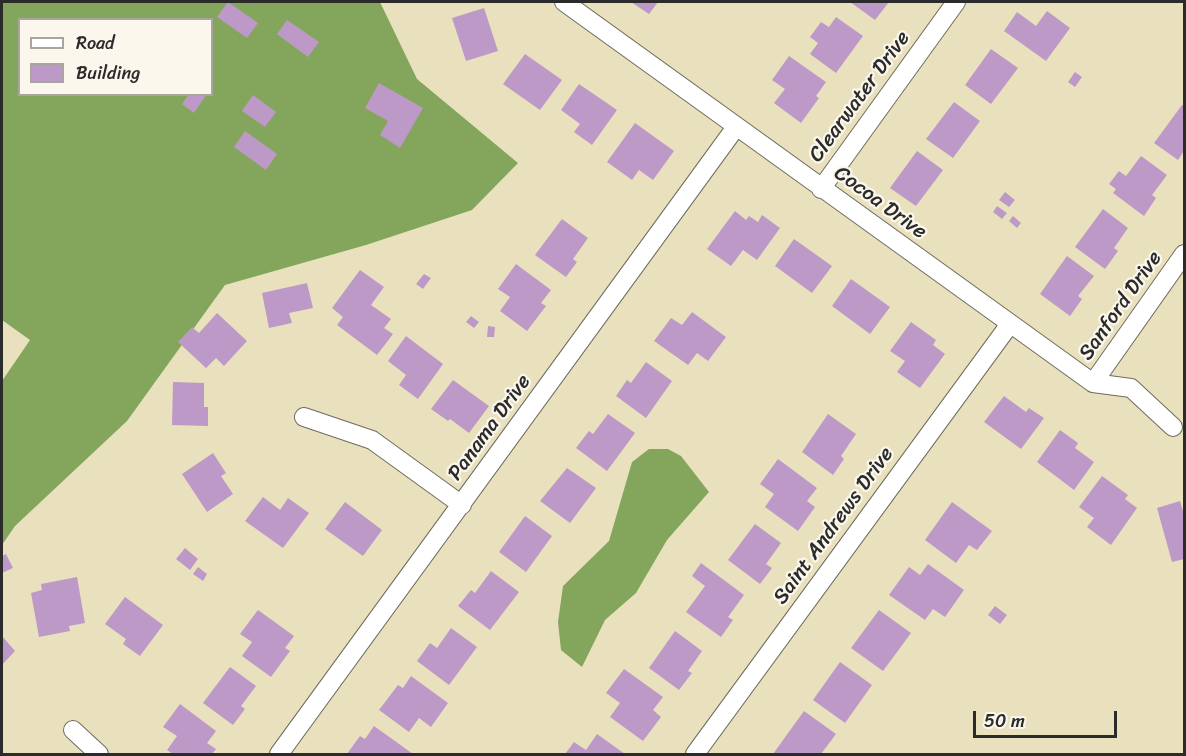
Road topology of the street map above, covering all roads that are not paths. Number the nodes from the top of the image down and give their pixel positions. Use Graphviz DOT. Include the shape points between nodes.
graph roads {
  1 [pos="564,2"];
  2 [pos="956,2"];
  3 [pos="736,127"];
  4 [pos="821,189"];
  5 [pos="1185,254"];
  6 [pos="1010,324"];
  7 [pos="1093,383"];
  8 [pos="304,417"];
  9 [pos="1173,427"];
  10 [pos="462,505"];
  11 [pos="73,730"];
  12 [pos="99,754"];
  13 [pos="279,754"];
  14 [pos="694,754"];
  1 -- 3 [label="street, Cocoa Drive"];
  2 -- 4 [label="street, Clearwater Drive"];
  3 -- 4 [label="street, Cocoa Drive"];
  3 -- 10 [label="street, Panama Drive"];
  4 -- 6 [label="street, Cocoa Drive"];
  5 -- 7 [label="street, Sanford Drive"];
  6 -- 7 [label="street, Cocoa Drive"];
  6 -- 14 [label="street, Saint Andrews Drive"];
  7 -- 9 [label="street, Cocoa Drive" via="1131,388"];
  8 -- 10 [label="street" via="372,440"];
  10 -- 13 [label="street, Panama Drive"];
  11 -- 12 [label="street"];
}
